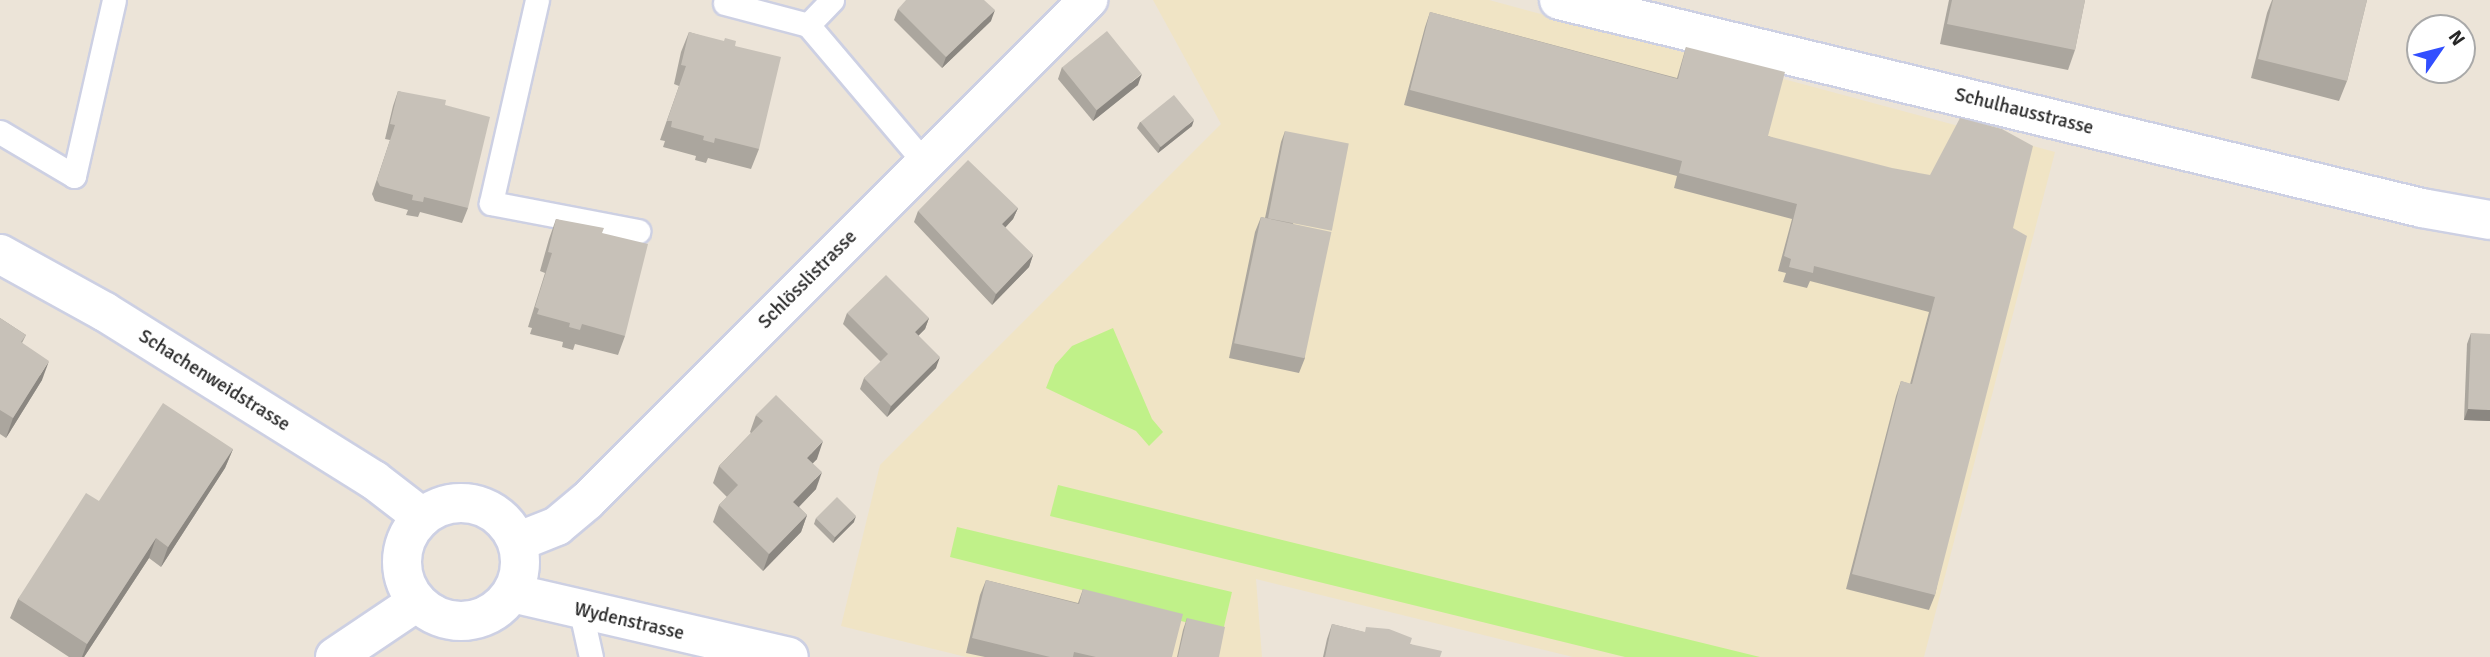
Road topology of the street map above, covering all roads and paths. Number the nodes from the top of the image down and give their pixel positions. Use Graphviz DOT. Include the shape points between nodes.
graph roads {
  1 [pos="114,0"];
  2 [pos="537,0"];
  3 [pos="832,0"];
  4 [pos="1559,0"];
  5 [pos="725,4"];
  6 [pos="1073,4"];
  7 [pos="808,25"];
  8 [pos="0,132"];
  9 [pos="925,163"];
  10 [pos="2490,220"];
  11 [pos="638,231"];
  12 [pos="0,254"];
  13 [pos="422,517"];
  14 [pos="516,542"];
  15 [pos="512,593"];
  16 [pos="417,602"];
  17 [pos="581,612"];
  18 [pos="335,657"];
  19 [pos="591,657"];
  20 [pos="789,657"];
  1 -- 8 [label="lane" via="74,176"];
  2 -- 11 [label="lane" via="491,203"];
  3 -- 7 [label="lane"];
  4 -- 10 [label="street, Schulhausstrasse" via="2422,208"];
  5 -- 7 [label="lane"];
  6 -- 9 [label="street, Schlösslistrasse"];
  7 -- 9 [label="lane"];
  9 -- 14 [label="street, Schlösslistrasse" via="587,501 557,526"];
  12 -- 13 [label="street, Schachenweidstrasse" via="116,320 374,480"];
  13 -- 14 [label="street" via="442,506 464,503 486,509 505,522"];
  13 -- 16 [label="street" via="406,540 402,568"];
  14 -- 15 [label="street" via="520,559"];
  15 -- 16 [label="street" via="477,619 456,621 435,615"];
  15 -- 17 [label="street, Wydenstrasse"];
  16 -- 18 [label="street"];
  17 -- 19 [label="lane"];
  17 -- 20 [label="street, Wydenstrasse"];
}
